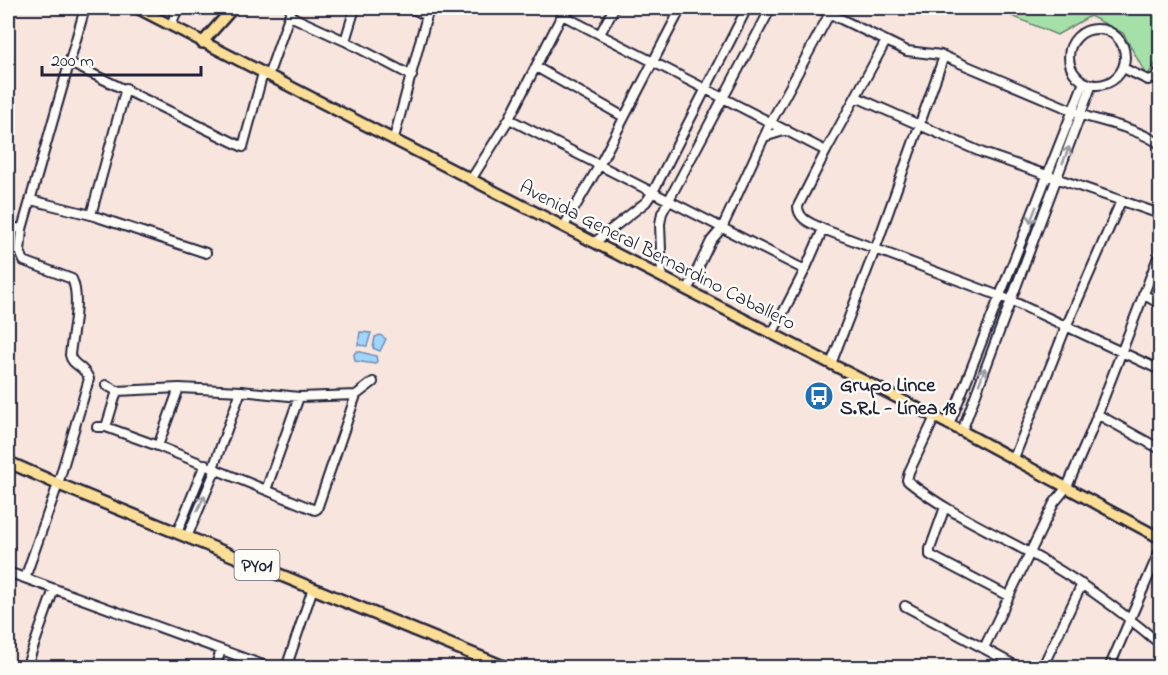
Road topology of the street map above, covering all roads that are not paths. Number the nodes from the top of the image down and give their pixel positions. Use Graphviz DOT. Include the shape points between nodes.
graph roads {
  1 [pos="86,8"];
  2 [pos="137,8"];
  3 [pos="178,8"];
  4 [pos="233,8"];
  5 [pos="355,8"];
  6 [pos="411,8"];
  7 [pos="614,8"];
  8 [pos="681,8"];
  9 [pos="747,8"];
  10 [pos="771,8"];
  11 [pos="818,8"];
  12 [pos="291,12"];
  13 [pos="428,12"];
  14 [pos="831,13"];
  15 [pos="171,25"];
  16 [pos="600,34"];
  17 [pos="345,41"];
  18 [pos="886,41"];
  19 [pos="202,43"];
  20 [pos="944,56"];
  21 [pos="653,62"];
  22 [pos="70,63"];
  23 [pos="536,67"];
  24 [pos="1122,68"];
  25 [pos="1161,71"];
  26 [pos="265,75"];
  27 [pos="412,76"];
  28 [pos="1088,83"];
  29 [pos="126,88"];
  30 [pos="705,88"];
  31 [pos="856,97"];
  32 [pos="722,98"];
  33 [pos="1073,110"];
  34 [pos="1082,114"];
  35 [pos="624,117"];
  36 [pos="509,119"];
  37 [pos="771,122"];
  38 [pos="920,124"];
  39 [pos="787,130"];
  40 [pos="764,137"];
  41 [pos="394,138"];
  42 [pos="1161,144"];
  43 [pos="826,151"];
  44 [pos="598,166"];
  45 [pos="1047,177"];
  46 [pos="472,178"];
  47 [pos="1056,179"];
  48 [pos="653,192"];
  49 [pos="31,200"];
  50 [pos="668,200"];
  51 [pos="1121,201"];
  52 [pos="1161,214"];
  53 [pos="91,215"];
  54 [pos="564,226"];
  55 [pos="8,227"];
  56 [pos="722,228"];
  57 [pos="22,229"];
  58 [pos="823,229"];
  59 [pos="595,242"];
  60 [pos="876,248"];
  61 [pos="1161,252"];
  62 [pos="206,253"];
  63 [pos="805,270"];
  64 [pos="662,276"];
  65 [pos="688,290"];
  66 [pos="1143,294"];
  67 [pos="1001,297"];
  68 [pos="1010,300"];
  69 [pos="1161,303"];
  70 [pos="1066,327"];
  71 [pos="772,333"];
  72 [pos="1121,351"];
  73 [pos="831,363"];
  74 [pos="1161,370"];
  75 [pos="373,382"];
  76 [pos="106,385"];
  77 [pos="179,388"];
  78 [pos="117,391"];
  79 [pos="241,391"];
  80 [pos="356,395"];
  81 [pos="299,398"];
  82 [pos="957,407"];
  83 [pos="969,412"];
  84 [pos="1097,414"];
  85 [pos="935,417"];
  86 [pos="950,425"];
  87 [pos="97,427"];
  88 [pos="106,427"];
  89 [pos="962,431"];
  90 [pos="158,446"];
  91 [pos="1161,449"];
  92 [pos="1014,458"];
  93 [pos="8,462"];
  94 [pos="211,467"];
  95 [pos="58,484"];
  96 [pos="1066,487"];
  97 [pos="266,490"];
  98 [pos="945,507"];
  99 [pos="182,535"];
  100 [pos="1161,538"];
  101 [pos="1161,550"];
  102 [pos="1030,553"];
  103 [pos="8,572"];
  104 [pos="25,578"];
  105 [pos="1082,584"];
  106 [pos="54,588"];
  107 [pos="313,588"];
  108 [pos="1008,596"];
  109 [pos="905,606"];
  110 [pos="1131,619"];
  111 [pos="1161,644"];
  112 [pos="984,648"];
  113 [pos="220,650"];
  114 [pos="26,668"];
  115 [pos="215,668"];
  116 [pos="272,668"];
  117 [pos="286,668"];
  118 [pos="507,668"];
  119 [pos="1020,668"];
  120 [pos="1042,668"];
  121 [pos="1109,668"];
  1 -- 22 [label="street"];
  2 -- 15 [label="main road, Avenida General Bernardino Caballero"];
  3 -- 15 [label="street"];
  4 -- 19 [label="main road"];
  5 -- 17 [label="street"];
  6 -- 13 [label="street"];
  7 -- 16 [label="street"];
  8 -- 21 [label="street"];
  9 -- 30 [label="street"];
  10 -- 32 [label="street"];
  11 -- 14 [label="street"];
  12 -- 17 [label="street"];
  12 -- 26 [label="street"];
  13 -- 27 [label="street"];
  14 -- 18 [label="street"];
  14 -- 37 [label="street"];
  15 -- 19 [label="main road, Avenida General Bernardino Caballero"];
  16 -- 21 [label="street"];
  16 -- 23 [label="street" via="562,15"];
  17 -- 27 [label="street"];
  18 -- 20 [label="street" via="907,51"];
  18 -- 31 [label="street"];
  19 -- 26 [label="main road, Avenida General Bernardino Caballero"];
  20 -- 33 [label="street"];
  20 -- 38 [label="street"];
  21 -- 30 [label="street"];
  21 -- 35 [label="street"];
  22 -- 29 [label="street"];
  22 -- 49 [label="street"];
  23 -- 35 [label="street"];
  23 -- 36 [label="street"];
  24 -- 25 [label="street" via="1148,80"];
  24 -- 28 [label="street" via="1110,81"];
  24 -- 28 [label="street" via="1124,50 1114,35 1101,29 1084,32 1072,44 1069,61 1072,70"];
  26 -- 29 [label="street" via="243,147"];
  26 -- 41 [label="main road, Avenida General Bernardino Caballero"];
  27 -- 41 [label="street"];
  28 -- 33 [label="street"];
  28 -- 34 [label="street"];
  29 -- 53 [label="street"];
  30 -- 32 [label="street"];
  30 -- 48 [label="street"];
  31 -- 38 [label="street"];
  31 -- 43 [label="street"];
  32 -- 37 [label="street"];
  32 -- 50 [label="street"];
  33 -- 34 [label="street"];
  33 -- 45 [label="street"];
  34 -- 42 [label="street"];
  47 -- 34 [label="street, one-way"];
  35 -- 44 [label="street"];
  36 -- 44 [label="street"];
  36 -- 46 [label="street"];
  37 -- 39 [label="street"];
  37 -- 40 [label="street"];
  38 -- 45 [label="street"];
  38 -- 60 [label="street"];
  39 -- 40 [label="street"];
  39 -- 43 [label="street"];
  40 -- 56 [label="street"];
  41 -- 46 [label="main road, Avenida General Bernardino Caballero"];
  43 -- 58 [label="street" via="798,210 805,220"];
  44 -- 48 [label="street"];
  44 -- 54 [label="street"];
  45 -- 47 [label="street"];
  45 -- 67 [label="street, one-way"];
  46 -- 54 [label="main road, Avenida General Bernardino Caballero"];
  47 -- 51 [label="street"];
  47 -- 68 [label="street"];
  48 -- 50 [label="street"];
  48 -- 59 [label="street" via="646,202"];
  49 -- 53 [label="street"];
  49 -- 57 [label="street"];
  50 -- 56 [label="street"];
  50 -- 64 [label="street" via="660,224"];
  51 -- 52 [label="street"];
  51 -- 70 [label="street"];
  53 -- 62 [label="street"];
  54 -- 59 [label="main road, Avenida General Bernardino Caballero"];
  55 -- 57 [label="street"];
  56 -- 63 [label="street"];
  56 -- 65 [label="street" via="711,241"];
  57 -- 95 [label="street" via="20,252 24,261 74,281 70,359 83,368 89,379"];
  58 -- 60 [label="street"];
  58 -- 63 [label="street"];
  59 -- 64 [label="main road, Avenida General Bernardino Caballero"];
  60 -- 67 [label="street"];
  60 -- 73 [label="street"];
  61 -- 66 [label="street"];
  63 -- 71 [label="street"];
  64 -- 65 [label="main road, Avenida General Bernardino Caballero"];
  65 -- 71 [label="main road, Avenida General Bernardino Caballero"];
  66 -- 69 [label="street"];
  66 -- 72 [label="street"];
  67 -- 68 [label="street"];
  67 -- 82 [label="street"];
  68 -- 70 [label="street"];
  83 -- 68 [label="street, one-way"];
  70 -- 72 [label="street"];
  70 -- 92 [label="street"];
  71 -- 73 [label="main road, Avenida General Bernardino Caballero"];
  72 -- 74 [label="street"];
  72 -- 84 [label="street"];
  73 -- 85 [label="main road, Avenida General Bernardino Caballero"];
  75 -- 80 [label="street"];
  76 -- 78 [label="street"];
  77 -- 78 [label="street"];
  77 -- 79 [label="street"];
  77 -- 90 [label="street"];
  78 -- 88 [label="street"];
  79 -- 81 [label="street"];
  79 -- 94 [label="street"];
  80 -- 81 [label="street"];
  80 -- 97 [label="street" via="317,509"];
  81 -- 97 [label="street"];
  82 -- 83 [label="street"];
  82 -- 86 [label="street"];
  83 -- 89 [label="street"];
  84 -- 91 [label="street"];
  84 -- 96 [label="street"];
  85 -- 86 [label="main road, Avenida General Bernardino Caballero"];
  85 -- 98 [label="street" via="907,480"];
  86 -- 89 [label="main road, Avenida General Bernardino Caballero"];
  87 -- 88 [label="street"];
  88 -- 90 [label="street"];
  89 -- 92 [label="main road, Avenida General Bernardino Caballero"];
  90 -- 94 [label="street"];
  92 -- 96 [label="main road, Avenida General Bernardino Caballero"];
  93 -- 95 [label="highway, PY01"];
  94 -- 97 [label="street"];
  94 -- 99 [label="street"];
  95 -- 99 [label="highway, PY01"];
  95 -- 104 [label="street"];
  96 -- 100 [label="main road, Avenida General Bernardino Caballero"];
  96 -- 102 [label="street"];
  98 -- 102 [label="street"];
  98 -- 108 [label="street" via="930,555"];
  99 -- 107 [label="highway, PY01"];
  101 -- 110 [label="street"];
  102 -- 105 [label="street"];
  102 -- 108 [label="street"];
  103 -- 104 [label="street"];
  104 -- 106 [label="street"];
  105 -- 110 [label="street"];
  105 -- 120 [label="street"];
  106 -- 113 [label="street"];
  106 -- 114 [label="street"];
  107 -- 117 [label="street"];
  107 -- 118 [label="highway, PY01"];
  108 -- 112 [label="street"];
  109 -- 112 [label="street"];
  110 -- 111 [label="street"];
  110 -- 121 [label="street"];
  112 -- 119 [label="street"];
  113 -- 115 [label="street"];
  113 -- 116 [label="street"];
}
